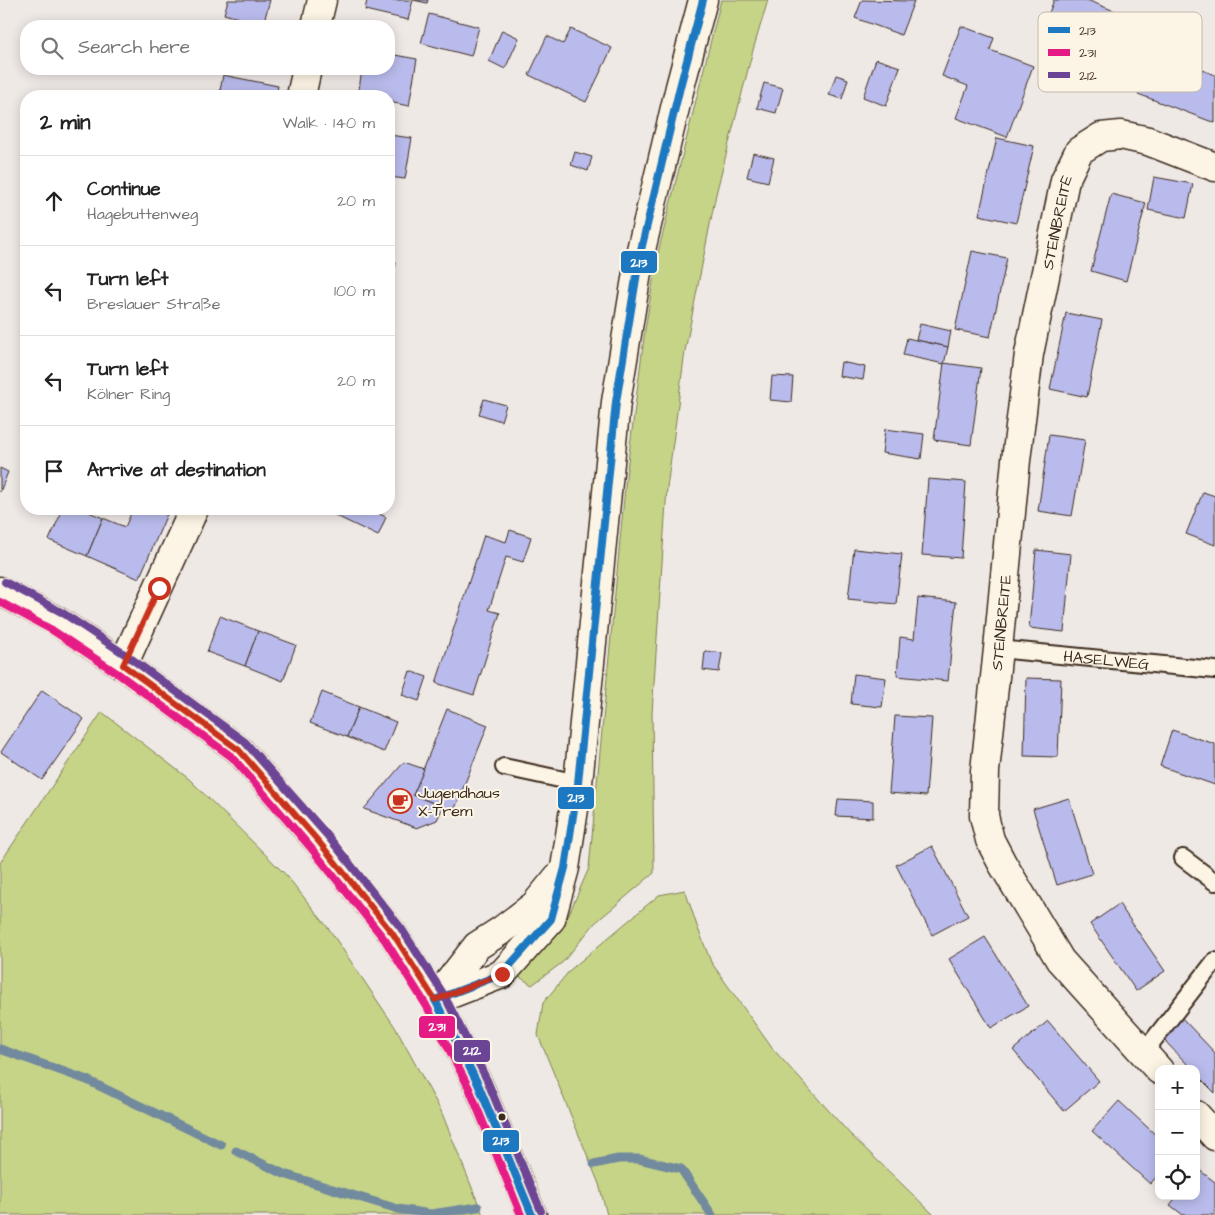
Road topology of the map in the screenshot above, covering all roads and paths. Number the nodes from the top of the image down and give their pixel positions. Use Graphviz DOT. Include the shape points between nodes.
graph roads {
  1 [pos="322,0"];
  2 [pos="703,0"];
  3 [pos="317,20"];
  4 [pos="306,75"];
  5 [pos="303,90"];
  6 [pos="1215,167"];
  7 [pos="191,515"];
  8 [pos="0,591"];
  9 [pos="998,649"];
  10 [pos="123,665"];
  11 [pos="1215,670"];
  12 [pos="504,767"];
  13 [pos="578,783"];
  14 [pos="1183,858"];
  15 [pos="565,868"];
  16 [pos="1215,882"];
  17 [pos="1215,961"];
  18 [pos="435,1000"];
  19 [pos="1152,1061"];
  20 [pos="1200,1119"];
  21 [pos="1215,1136"];
  22 [pos="532,1215"];
  1 -- 3 [label="street"];
  2 -- 13 [label="street" via="640,254 616,402"];
  4 -- 5 [label="street"];
  6 -- 9 [label="street, STEINBREITE" via="1148,141 1121,135 1101,138 1078,151 1065,180 1029,354"];
  7 -- 10 [label="street"];
  8 -- 10 [label="street" via="57,621"];
  9 -- 11 [label="lane, HASELWEG"];
  9 -- 19 [label="street, STEINBREITE" via="985,771 984,816 990,840 1060,960"];
  10 -- 18 [label="street" via="239,750 393,934"];
  12 -- 13 [label="lane"];
  13 -- 15 [label="street"];
  14 -- 16 [label="lane"];
  15 -- 18 [label="street" via="535,905 477,946"];
  15 -- 18 [label="street" via="550,919 502,974"];
  17 -- 19 [label="lane"];
  18 -- 22 [label="street" via="478,1084"];
  20 -- 21 [label="street"];
}
